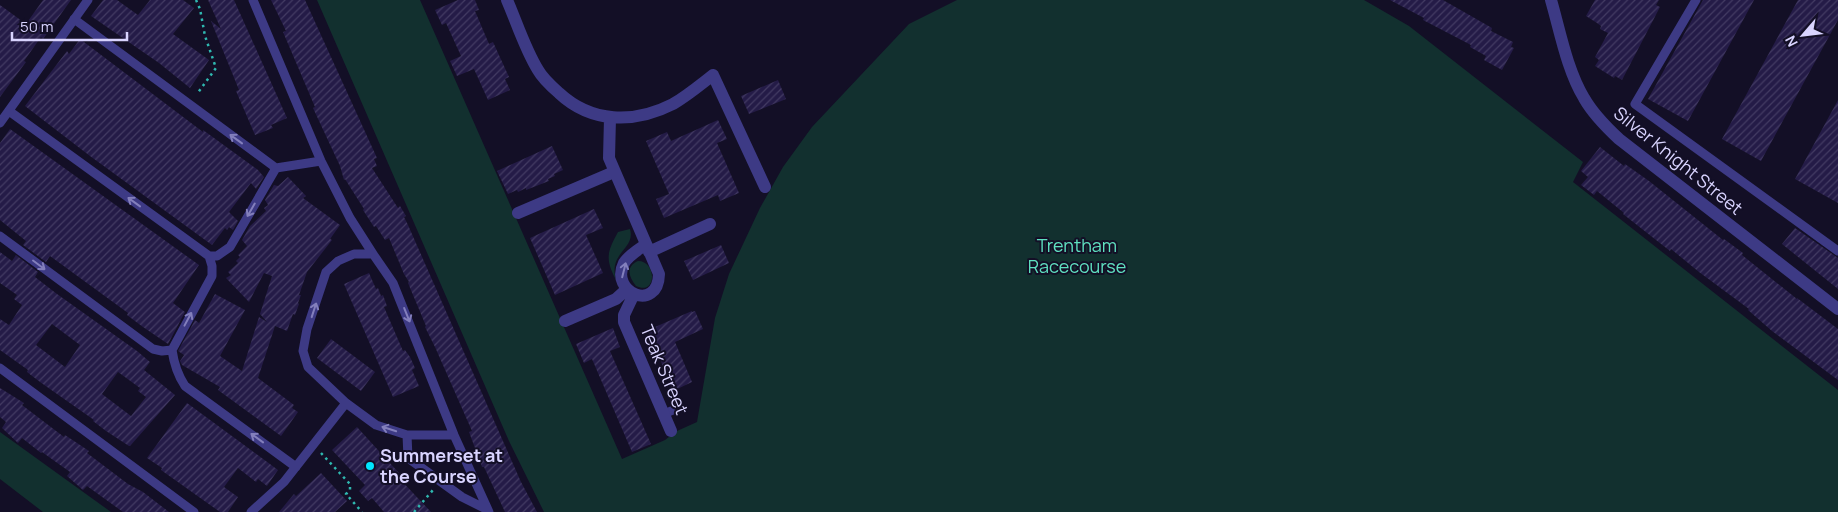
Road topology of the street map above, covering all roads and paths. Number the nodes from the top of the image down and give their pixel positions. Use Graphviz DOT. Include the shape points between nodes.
graph roads {
  1 [pos="88,0"];
  2 [pos="196,0"];
  3 [pos="253,0"];
  4 [pos="507,0"];
  5 [pos="1551,0"];
  6 [pos="1696,0"];
  7 [pos="74,19"];
  8 [pos="189,104"];
  9 [pos="9,111"];
  10 [pos="610,118"];
  11 [pos="0,123"];
  12 [pos="322,161"];
  13 [pos="276,168"];
  14 [pos="614,172"];
  15 [pos="765,187"];
  16 [pos="518,213"];
  17 [pos="710,224"];
  18 [pos="0,236"];
  19 [pos="647,248"];
  20 [pos="1838,251"];
  21 [pos="373,254"];
  22 [pos="210,256"];
  23 [pos="630,292"];
  24 [pos="1838,309"];
  25 [pos="565,322"];
  26 [pos="172,350"];
  27 [pos="0,368"];
  28 [pos="346,403"];
  29 [pos="680,407"];
  30 [pos="664,414"];
  31 [pos="671,431"];
  32 [pos="407,435"];
  33 [pos="454,435"];
  34 [pos="320,452"];
  35 [pos="296,467"];
  36 [pos="433,490"];
  37 [pos="488,511"];
  38 [pos="194,512"];
  39 [pos="251,512"];
  40 [pos="362,512"];
  41 [pos="414,512"];
  1 -- 7 [label="lane"];
  2 -- 8 [label="path" via="216,68"];
  3 -- 12 [label="lane"];
  4 -- 10 [label="street" via="547,83 570,104"];
  5 -- 24 [label="street, Silver Knight Street" via="1576,82 1583,98 1603,124"];
  6 -- 20 [label="lane" via="1634,104"];
  7 -- 8 [label="lane"];
  7 -- 9 [label="lane"];
  13 -- 8 [label="lane, one-way"];
  9 -- 11 [label="lane"];
  22 -- 9 [label="lane, one-way"];
  10 -- 14 [label="street" via="608,148"];
  10 -- 15 [label="street" via="657,111 713,75"];
  12 -- 13 [label="lane"];
  12 -- 21 [label="lane" via="350,218"];
  13 -- 22 [label="lane, one-way" via="230,247 217,256"];
  14 -- 16 [label="street"];
  14 -- 19 [label="street"];
  17 -- 19 [label="street"];
  18 -- 26 [label="lane, one-way" via="153,349"];
  23 -- 19 [label="street, one-way" via="622,279 624,263 634,252"];
  19 -- 23 [label="street" via="659,274 657,285 648,295 638,296"];
  28 -- 21 [label="lane, one-way" via="308,367 303,351 326,272 338,261 354,254"];
  21 -- 33 [label="lane, one-way" via="394,283"];
  26 -- 22 [label="lane, one-way" via="212,276"];
  23 -- 25 [label="street"];
  23 -- 30 [label="street, Teak Street" via="624,322"];
  35 -- 26 [label="lane, one-way" via="185,386 173,362"];
  27 -- 38 [label="lane"];
  32 -- 28 [label="lane, one-way" via="376,425"];
  28 -- 35 [label="lane"];
  29 -- 30 [label="lane"];
  30 -- 31 [label="street, Teak Street"];
  32 -- 33 [label="lane"];
  32 -- 37 [label="lane" via="408,458 462,497"];
  33 -- 37 [label="lane"];
  34 -- 40 [label="path" via="350,484 346,494"];
  35 -- 39 [label="lane"];
  36 -- 41 [label="path"];
}
